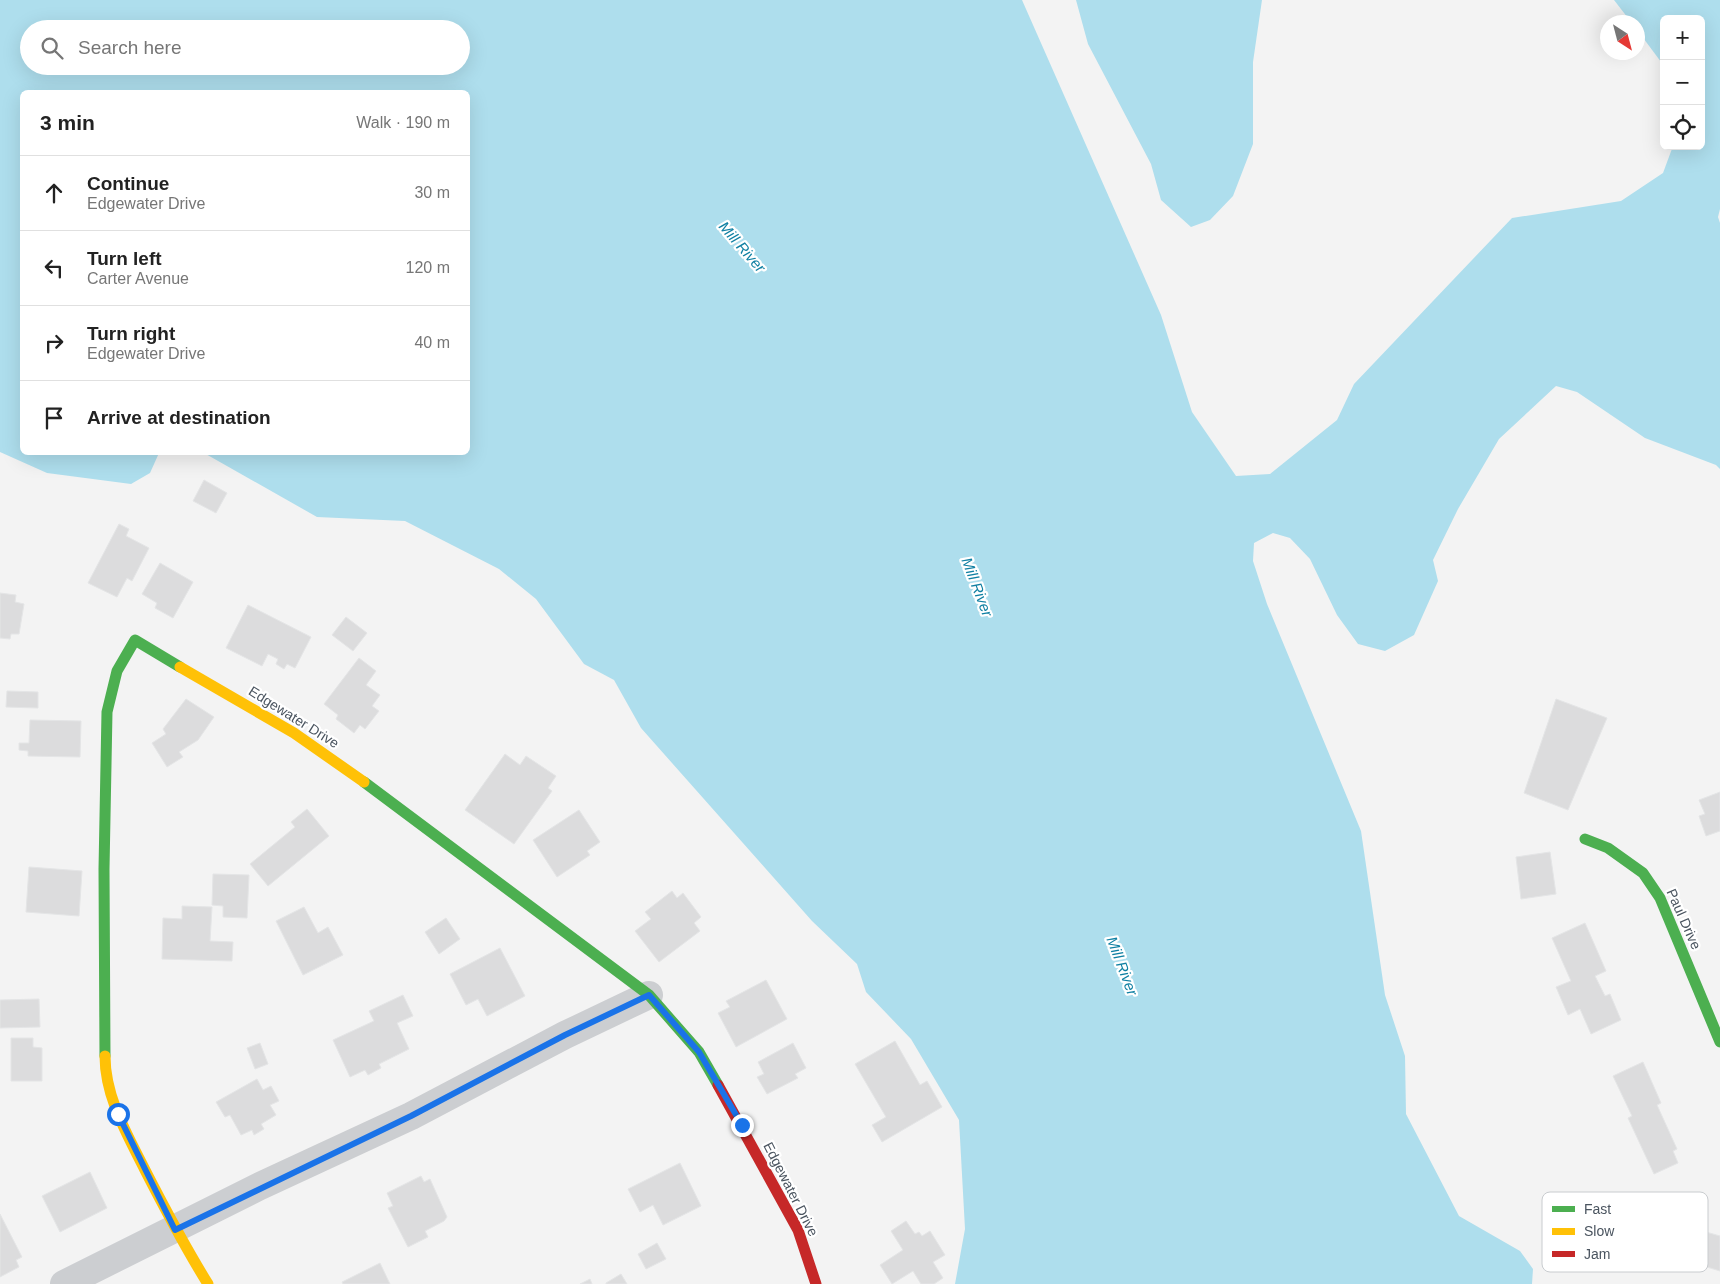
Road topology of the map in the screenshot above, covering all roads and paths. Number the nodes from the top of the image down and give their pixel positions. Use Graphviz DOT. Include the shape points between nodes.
graph roads {
  1 [pos="1585,839"];
  2 [pos="649,995"];
  3 [pos="1720,1042"];
  4 [pos="175,1230"];
  5 [pos="64,1284"];
  6 [pos="208,1284"];
  7 [pos="816,1284"];
  1 -- 3 [label="street, Paul Drive" via="1608,848 1643,873 1660,898"];
  2 -- 4 [label="street" via="411,1116"];
  2 -- 4 [label="street, Edgewater Drive" via="316,748 135,640 117,671 107,712 105,1068 108,1090 118,1114"];
  2 -- 7 [label="street, Edgewater Drive" via="699,1052 742,1125 798,1230"];
  4 -- 5 [label="street"];
  4 -- 6 [label="street"];
}
